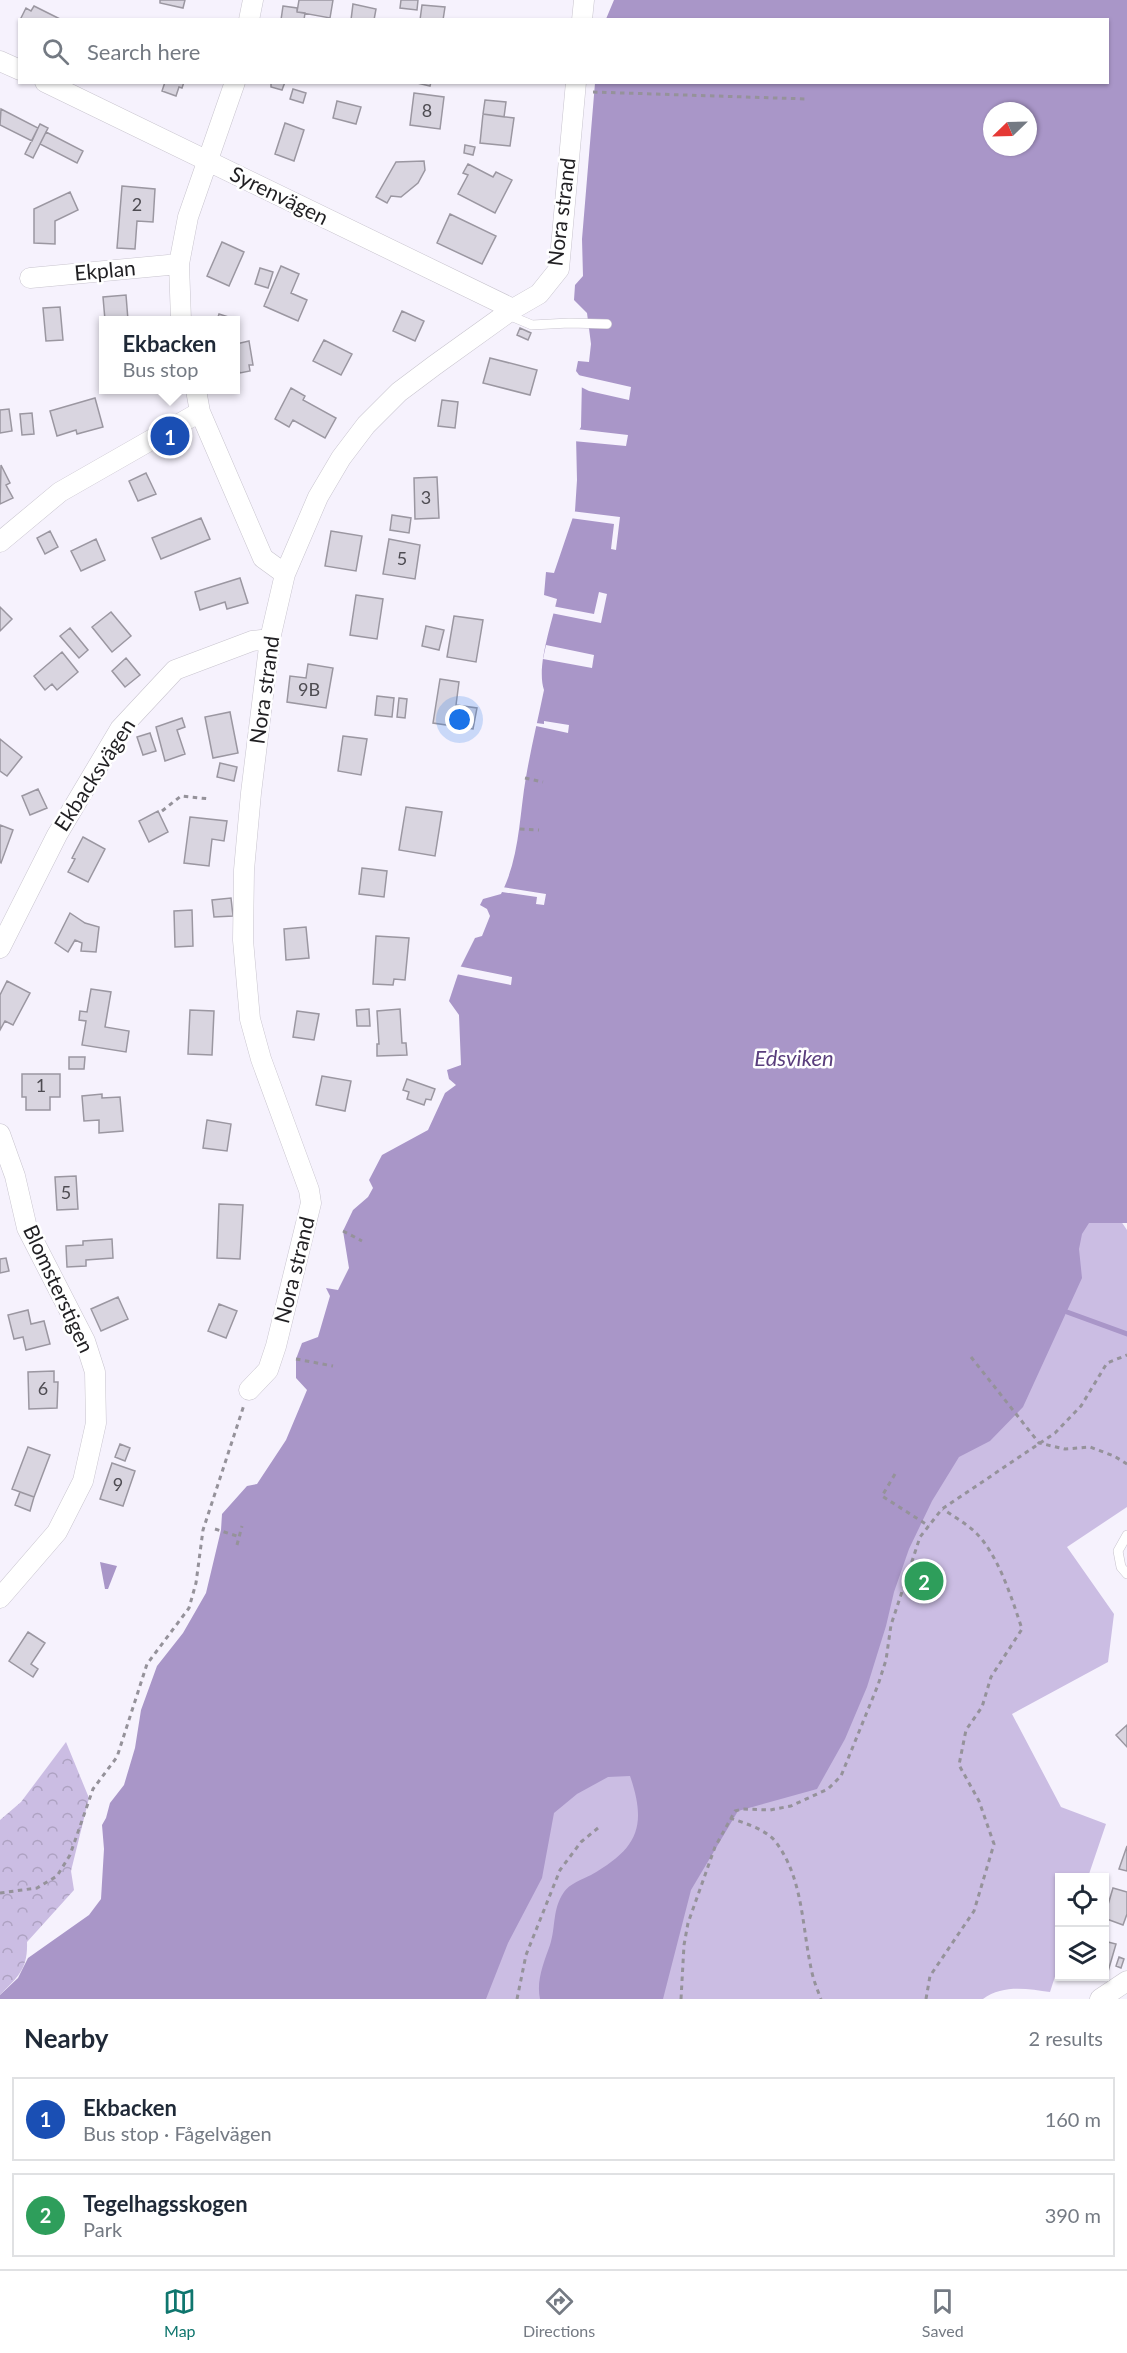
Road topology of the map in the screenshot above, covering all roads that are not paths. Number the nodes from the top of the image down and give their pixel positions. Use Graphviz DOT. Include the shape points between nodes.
graph roads {
  1 [pos="253,0"];
  2 [pos="584,0"];
  3 [pos="249,18"];
  4 [pos="582,18"];
  5 [pos="0,61"];
  6 [pos="18,69"];
  7 [pos="49,84"];
  8 [pos="234,84"];
  9 [pos="581,87"];
  10 [pos="208,162"];
  11 [pos="179,264"];
  12 [pos="30,278"];
  13 [pos="509,311"];
  14 [pos="182,316"];
  15 [pos="607,324"];
  16 [pos="197,394"];
  17 [pos="200,412"];
  18 [pos="0,542"];
  19 [pos="285,574"];
  20 [pos="270,639"];
  21 [pos="0,948"];
  22 [pos="0,1134"];
  23 [pos="249,1390"];
  24 [pos="1127,1535"];
  25 [pos="1127,1574"];
  26 [pos="0,1598"];
  27 [pos="1127,1981"];
  28 [pos="1100,1999"];
  1 -- 3 [label="street"];
  2 -- 4 [label="street"];
  5 -- 6 [label="street"];
  7 -- 10 [label="street, Syrenvägen"];
  8 -- 10 [label="street"];
  9 -- 13 [label="street, Nora strand" via="559,269 539,294"];
  10 -- 11 [label="street" via="188,217"];
  10 -- 13 [label="street, Syrenvägen"];
  11 -- 12 [label="street, Ekplan"];
  11 -- 14 [label="street"];
  13 -- 15 [label="lane" via="532,325"];
  13 -- 19 [label="street, Nora strand" via="399,393 366,425 318,497"];
  16 -- 17 [label="street"];
  17 -- 18 [label="street" via="60,492"];
  17 -- 19 [label="street" via="263,558"];
  19 -- 20 [label="street, Nora strand"];
  20 -- 21 [label="street, Ekbacksvägen" via="252,641 175,670 120,729 57,835"];
  20 -- 23 [label="street, Nora strand" via="244,870 243,940 253,1029 311,1203 276,1346 268,1370"];
  22 -- 26 [label="street, Blomsterstigen" via="27,1228 84,1341 95,1372 96,1422 83,1481 57,1532"];
  24 -- 25 [label="lane" via="1118,1551 1121,1567"];
  27 -- 28 [label="street"];
}
